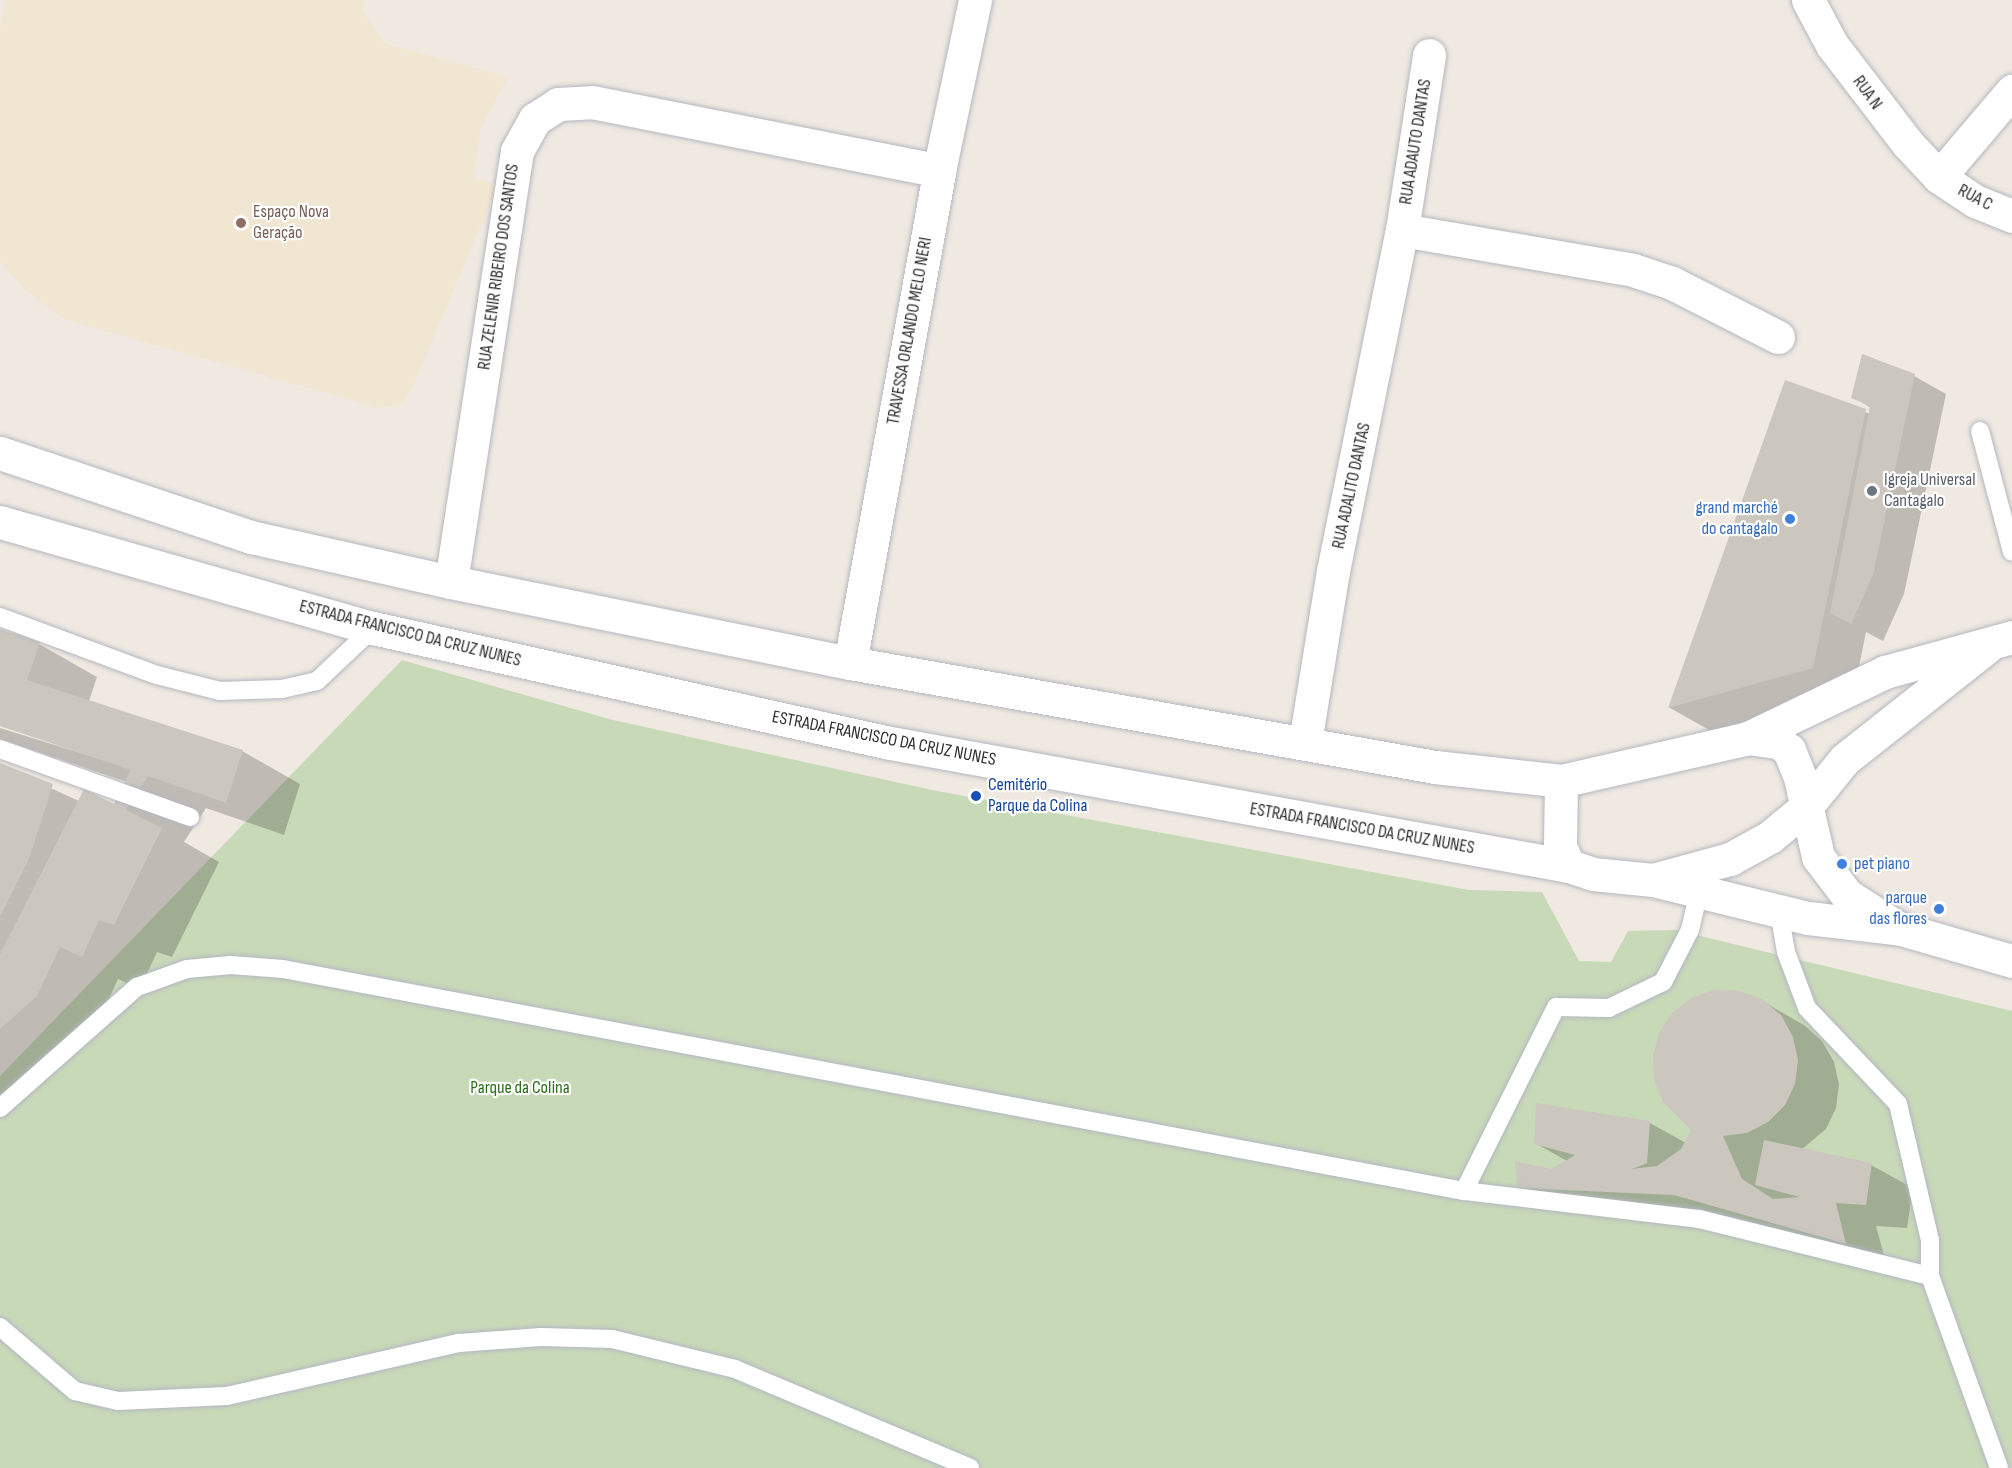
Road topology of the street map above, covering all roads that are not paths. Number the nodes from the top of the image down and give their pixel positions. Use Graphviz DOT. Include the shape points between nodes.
graph roads {
  1 [pos="975,0"];
  2 [pos="1808,0"];
  3 [pos="1430,55"];
  4 [pos="2012,91"];
  5 [pos="939,171"];
  6 [pos="1940,177"];
  7 [pos="2012,216"];
  8 [pos="1402,230"];
  9 [pos="1779,337"];
  10 [pos="1980,431"];
  11 [pos="0,453"];
  12 [pos="0,522"];
  13 [pos="2012,552"];
  14 [pos="451,582"];
  15 [pos="0,617"];
  16 [pos="373,628"];
  17 [pos="2000,642"];
  18 [pos="850,663"];
  19 [pos="1748,738"];
  20 [pos="1305,742"];
  21 [pos="0,749"];
  22 [pos="1561,782"];
  23 [pos="1805,808"];
  24 [pos="190,817"];
  25 [pos="1569,866"];
  26 [pos="1653,880"];
  27 [pos="1699,891"];
  28 [pos="1779,911"];
  29 [pos="1901,929"];
  30 [pos="2012,961"];
  31 [pos="0,1108"];
  32 [pos="1464,1191"];
  33 [pos="1930,1276"];
  34 [pos="0,1327"];
  35 [pos="970,1468"];
  36 [pos="1999,1468"];
  1 -- 5 [label="main road, TRAVESSA ORLANDO MELO NERI"];
  2 -- 6 [label="main road, RUA N" via="1832,45 1882,115"];
  3 -- 8 [label="main road, RUA ADAUTO DANTAS"];
  4 -- 6 [label="main road"];
  5 -- 14 [label="main road, RUA ZELENIR RIBEIRO DOS SANTOS" via="591,102 558,104 535,120 517,151 513,171"];
  5 -- 18 [label="main road, TRAVESSA ORLANDO MELO NERI"];
  6 -- 7 [label="main road, RUA C" via="1975,201"];
  8 -- 9 [label="main road" via="1632,270 1672,283"];
  8 -- 20 [label="main road, RUA ADALITO DANTAS" via="1333,571"];
  10 -- 13 [label="lane"];
  11 -- 14 [label="main road, ESTRADA FRANCISCO DA CRUZ NUNES" via="251,537"];
  12 -- 16 [label="main road, ESTRADA FRANCISCO DA CRUZ NUNES"];
  14 -- 18 [label="main road, ESTRADA FRANCISCO DA CRUZ NUNES"];
  15 -- 16 [label="lane" via="157,675 220,691 282,689 316,681"];
  16 -- 25 [label="main road, ESTRADA FRANCISCO DA CRUZ NUNES" via="885,742"];
  17 -- 19 [label="main road, ESTRADA FRANCISCO DA CRUZ NUNES" via="1885,672"];
  17 -- 23 [label="main road, ESTRADA FRANCISCO DA CRUZ NUNES" via="1845,759"];
  18 -- 20 [label="main road, ESTRADA FRANCISCO DA CRUZ NUNES"];
  19 -- 22 [label="main road, ESTRADA FRANCISCO DA CRUZ NUNES"];
  19 -- 23 [label="main road" via="1778,742 1789,750 1800,777"];
  20 -- 22 [label="main road, ESTRADA FRANCISCO DA CRUZ NUNES" via="1435,767"];
  21 -- 24 [label="lane"];
  22 -- 25 [label="main road" via="1560,848"];
  23 -- 26 [label="main road, ESTRADA FRANCISCO DA CRUZ NUNES" via="1770,837 1730,859"];
  23 -- 29 [label="main road" via="1818,858 1848,895"];
  25 -- 26 [label="main road, ESTRADA FRANCISCO DA CRUZ NUNES" via="1593,874"];
  26 -- 27 [label="main road"];
  27 -- 28 [label="main road"];
  27 -- 32 [label="lane" via="1690,930 1663,982 1609,1008 1556,1007"];
  28 -- 29 [label="main road"];
  28 -- 33 [label="lane" via="1786,952 1807,1008 1898,1104 1930,1240"];
  29 -- 30 [label="main road"];
  31 -- 32 [label="lane" via="137,987 187,969 231,965 318,976"];
  32 -- 33 [label="lane" via="1699,1219"];
  33 -- 36 [label="lane"];
  34 -- 35 [label="lane" via="75,1391 118,1401 227,1396 459,1343 541,1336 612,1338 735,1369"];
}
